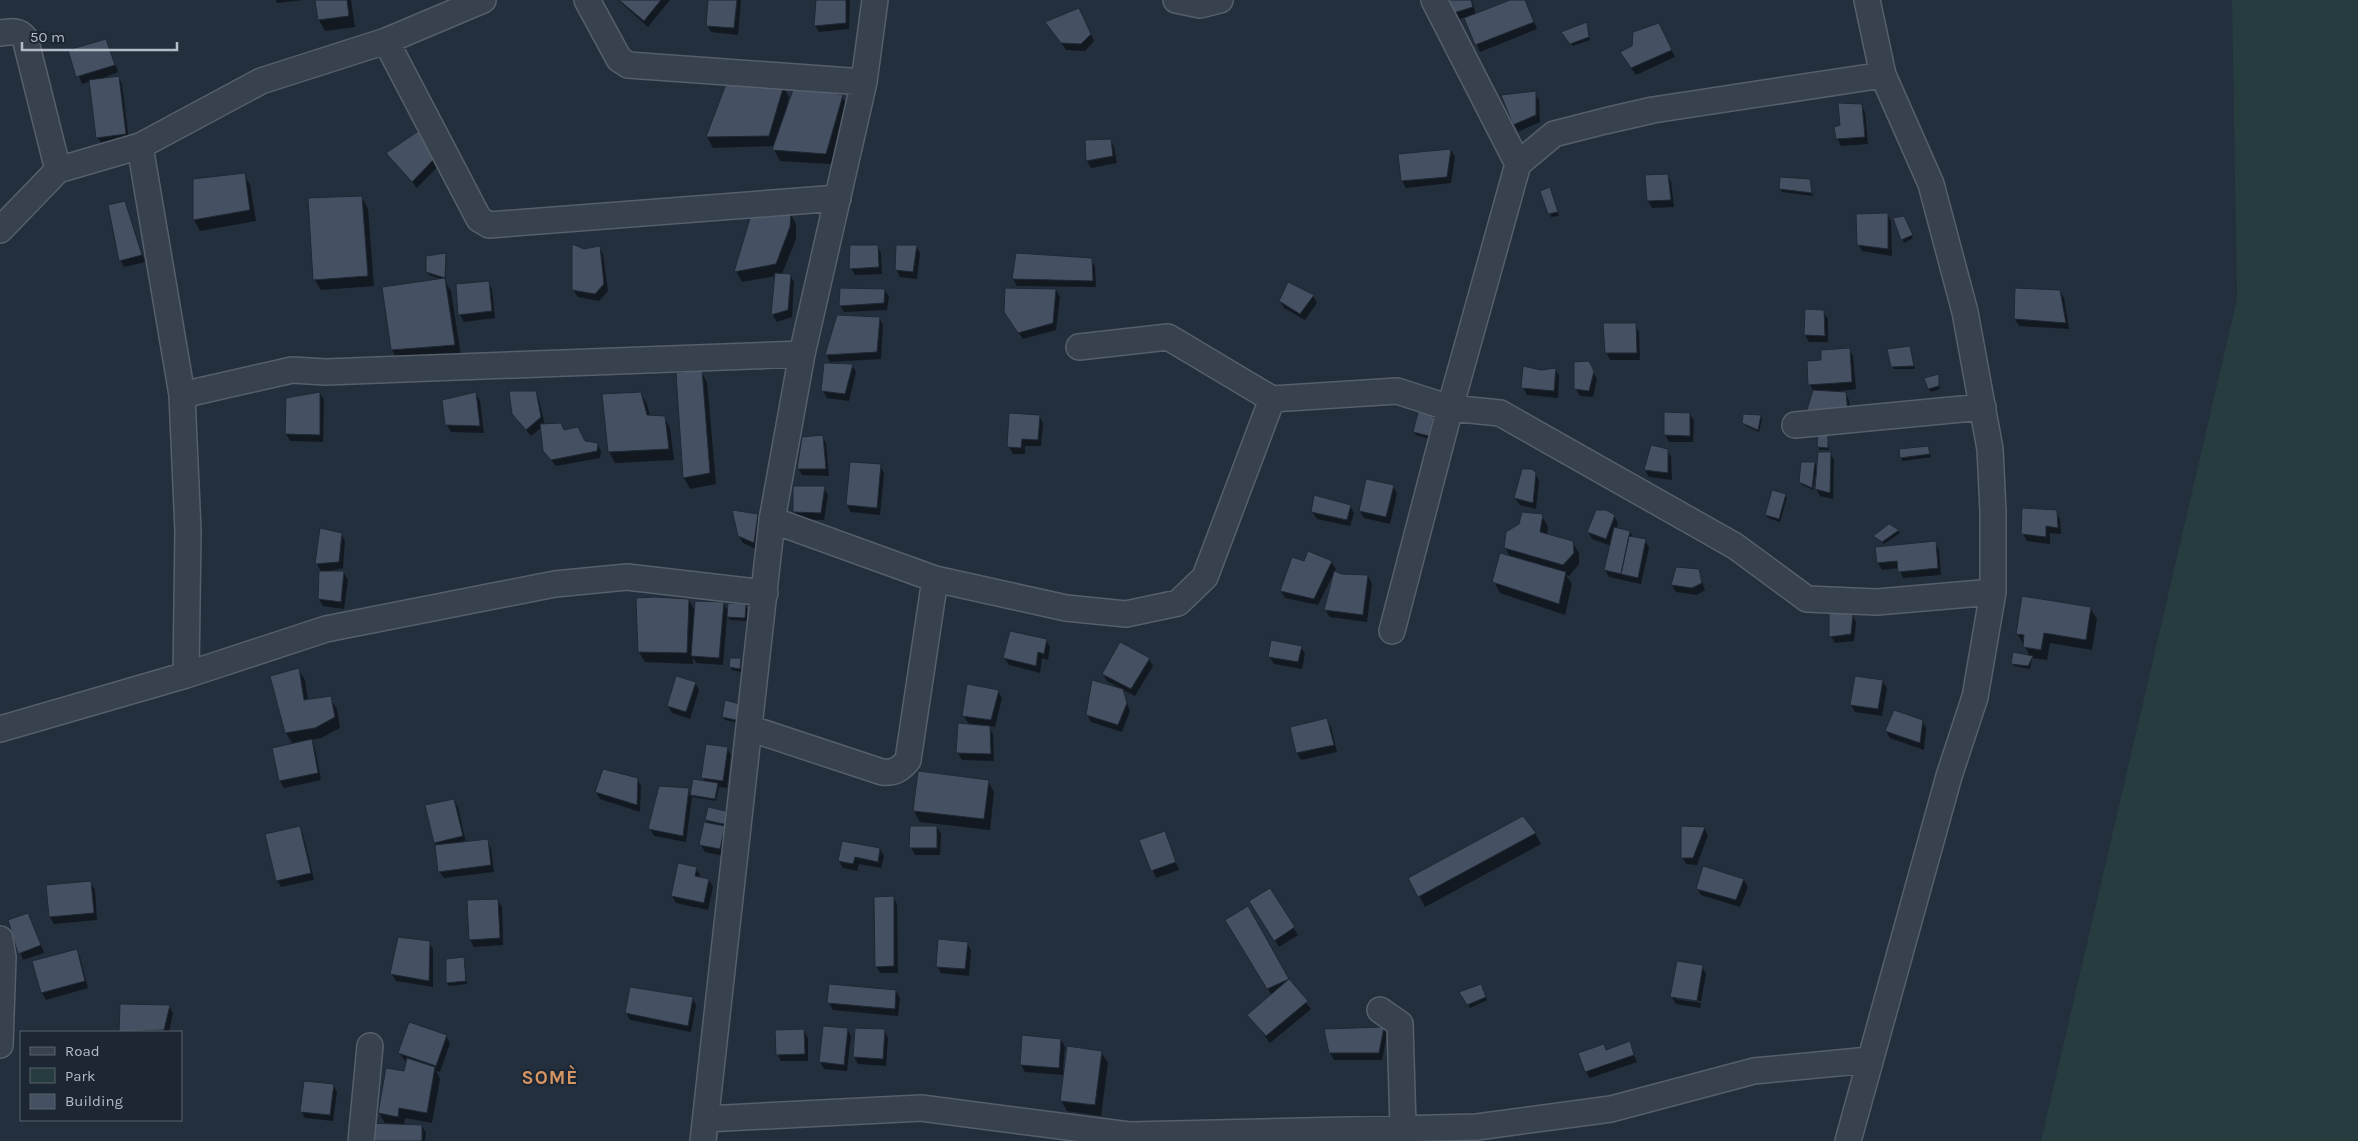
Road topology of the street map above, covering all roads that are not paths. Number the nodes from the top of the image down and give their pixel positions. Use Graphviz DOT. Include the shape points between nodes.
graph roads {
  1 [pos="482,0"];
  2 [pos="587,0"];
  3 [pos="876,0"];
  4 [pos="1176,0"];
  5 [pos="1220,0"];
  6 [pos="1434,0"];
  7 [pos="1868,0"];
  8 [pos="0,33"];
  9 [pos="386,40"];
  10 [pos="1882,75"];
  11 [pos="864,82"];
  12 [pos="140,146"];
  13 [pos="1518,164"];
  14 [pos="58,170"];
  15 [pos="838,198"];
  16 [pos="0,230"];
  17 [pos="1079,347"];
  18 [pos="802,354"];
  19 [pos="182,395"];
  20 [pos="1272,399"];
  21 [pos="1983,407"];
  22 [pos="1450,408"];
  23 [pos="1795,425"];
  24 [pos="772,520"];
  25 [pos="934,580"];
  26 [pos="1993,592"];
  27 [pos="765,593"];
  28 [pos="1392,631"];
  29 [pos="186,675"];
  30 [pos="749,728"];
  31 [pos="0,729"];
  32 [pos="1,955"];
  33 [pos="1380,1010"];
  34 [pos="0,1045"];
  35 [pos="370,1046"];
  36 [pos="1869,1060"];
  37 [pos="1403,1128"];
  38 [pos="705,1130"];
  39 [pos="1477,1134"];
  40 [pos="1128,1138"];
  41 [pos="361,1141"];
  42 [pos="1848,1141"];
  1 -- 9 [label="street"];
  2 -- 11 [label="street" via="619,58 628,65"];
  3 -- 11 [label="street"];
  4 -- 5 [label="street" via="1200,5"];
  6 -- 13 [label="street"];
  7 -- 10 [label="street"];
  8 -- 14 [label="street" via="15,31 25,38"];
  9 -- 12 [label="street" via="261,81"];
  9 -- 15 [label="street" via="479,219 489,225"];
  10 -- 13 [label="street" via="1653,110 1604,121 1554,134"];
  10 -- 21 [label="street" via="1931,184 1965,312"];
  11 -- 15 [label="street"];
  12 -- 14 [label="street"];
  12 -- 19 [label="street"];
  13 -- 22 [label="street"];
  14 -- 16 [label="street"];
  15 -- 18 [label="street"];
  17 -- 20 [label="street" via="1168,337"];
  18 -- 19 [label="street" via="336,372 292,370"];
  18 -- 24 [label="street"];
  19 -- 29 [label="street" via="188,531"];
  20 -- 22 [label="street" via="1397,390"];
  20 -- 25 [label="street" via="1205,577 1178,604 1126,614 1066,608"];
  21 -- 23 [label="street"];
  21 -- 26 [label="street" via="1990,458"];
  22 -- 26 [label="street" via="1500,413 1735,546 1807,599 1876,602"];
  22 -- 28 [label="street"];
  24 -- 25 [label="street"];
  24 -- 27 [label="street"];
  25 -- 30 [label="street" via="908,760 903,767 882,772"];
  26 -- 36 [label="street" via="1975,697 1949,776"];
  27 -- 29 [label="street" via="627,576 555,584 326,629"];
  27 -- 30 [label="street"];
  29 -- 31 [label="street"];
  30 -- 38 [label="street"];
  32 -- 34 [label="street"];
  33 -- 37 [label="street" via="1400,1024"];
  35 -- 41 [label="street"];
  36 -- 39 [label="street" via="1754,1071 1611,1109"];
  36 -- 42 [label="street"];
  37 -- 39 [label="street"];
  37 -- 40 [label="street"];
  38 -- 40 [label="street" via="921,1108"];
}
